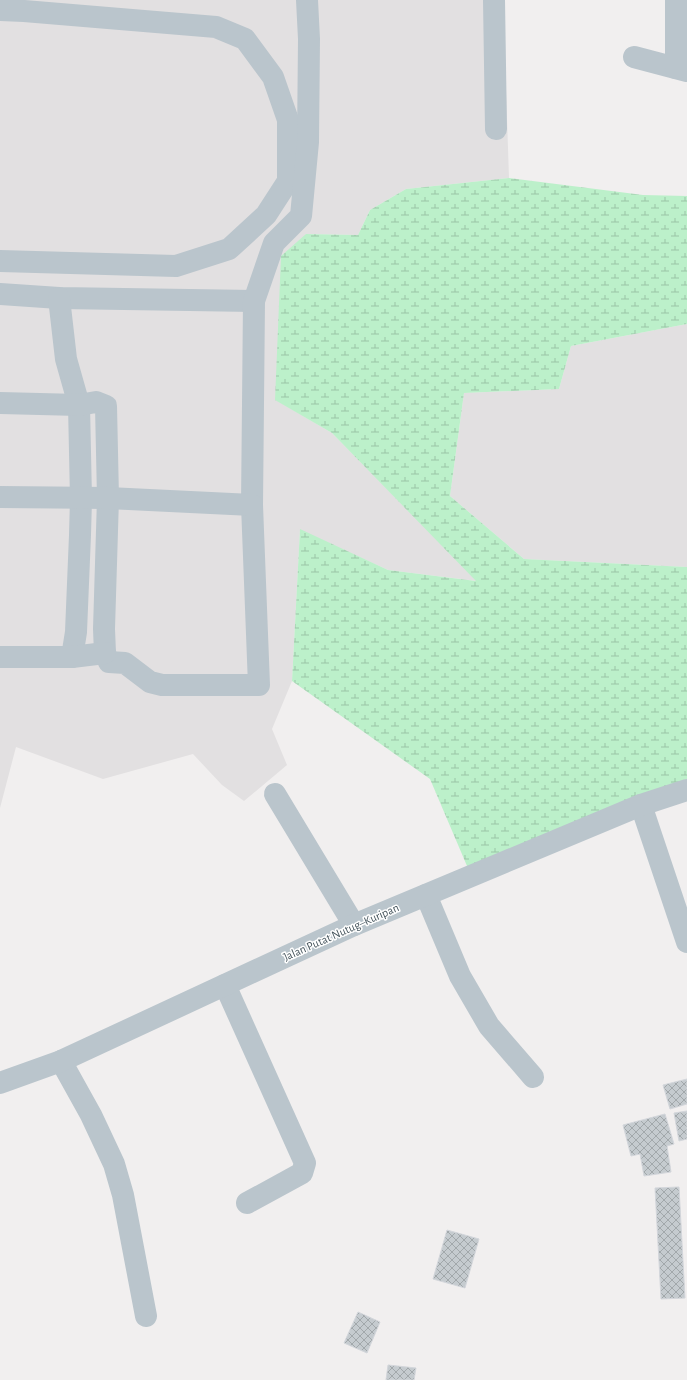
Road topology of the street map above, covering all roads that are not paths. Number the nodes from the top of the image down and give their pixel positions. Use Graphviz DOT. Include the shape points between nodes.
graph roads {
  1 [pos="307,0"];
  2 [pos="494,0"];
  3 [pos="676,0"];
  4 [pos="25,5"];
  5 [pos="0,10"];
  6 [pos="634,57"];
  7 [pos="681,69"];
  8 [pos="496,129"];
  9 [pos="0,262"];
  10 [pos="0,294"];
  11 [pos="59,298"];
  12 [pos="254,301"];
  13 [pos="0,403"];
  14 [pos="79,405"];
  15 [pos="0,497"];
  16 [pos="108,498"];
  17 [pos="81,499"];
  18 [pos="252,505"];
  19 [pos="105,653"];
  20 [pos="72,657"];
  21 [pos="0,658"];
  22 [pos="687,790"];
  23 [pos="275,794"];
  24 [pos="641,805"];
  25 [pos="426,894"];
  26 [pos="354,925"];
  27 [pos="687,942"];
  28 [pos="225,985"];
  29 [pos="61,1061"];
  30 [pos="534,1077"];
  31 [pos="0,1083"];
  32 [pos="247,1204"];
  33 [pos="146,1316"];
  1 -- 12 [label="street" via="308,142 302,216 274,243"];
  2 -- 8 [label="street"];
  3 -- 7 [label="street"];
  4 -- 5 [label="street"];
  4 -- 9 [label="street" via="216,27 245,39 273,77 288,120 288,181 266,214 229,249 176,266"];
  6 -- 7 [label="street"];
  10 -- 11 [label="street"];
  11 -- 12 [label="street"];
  11 -- 14 [label="street" via="66,359"];
  12 -- 18 [label="street"];
  13 -- 14 [label="street"];
  14 -- 16 [label="street" via="96,402 106,406"];
  14 -- 17 [label="street"];
  15 -- 17 [label="street"];
  16 -- 17 [label="street"];
  16 -- 18 [label="street"];
  16 -- 19 [label="street"];
  17 -- 20 [label="street" via="76,632"];
  18 -- 19 [label="street" via="259,685 162,685 150,682 125,663 109,662"];
  19 -- 20 [label="street"];
  20 -- 21 [label="street"];
  22 -- 24 [label="street, Jalan Putat Nutug–Kuripan"];
  23 -- 26 [label="street"];
  24 -- 25 [label="street, Jalan Putat Nutug–Kuripan"];
  24 -- 27 [label="street"];
  25 -- 26 [label="street, Jalan Putat Nutug–Kuripan"];
  25 -- 30 [label="street" via="460,976 490,1026"];
  26 -- 28 [label="street, Jalan Putat Nutug–Kuripan"];
  28 -- 29 [label="street, Jalan Putat Nutug–Kuripan"];
  28 -- 32 [label="street" via="305,1162 302,1174"];
  29 -- 31 [label="street, Jalan Putat Nutug–Kuripan"];
  29 -- 33 [label="street" via="91,1114 114,1164 123,1195"];
}
